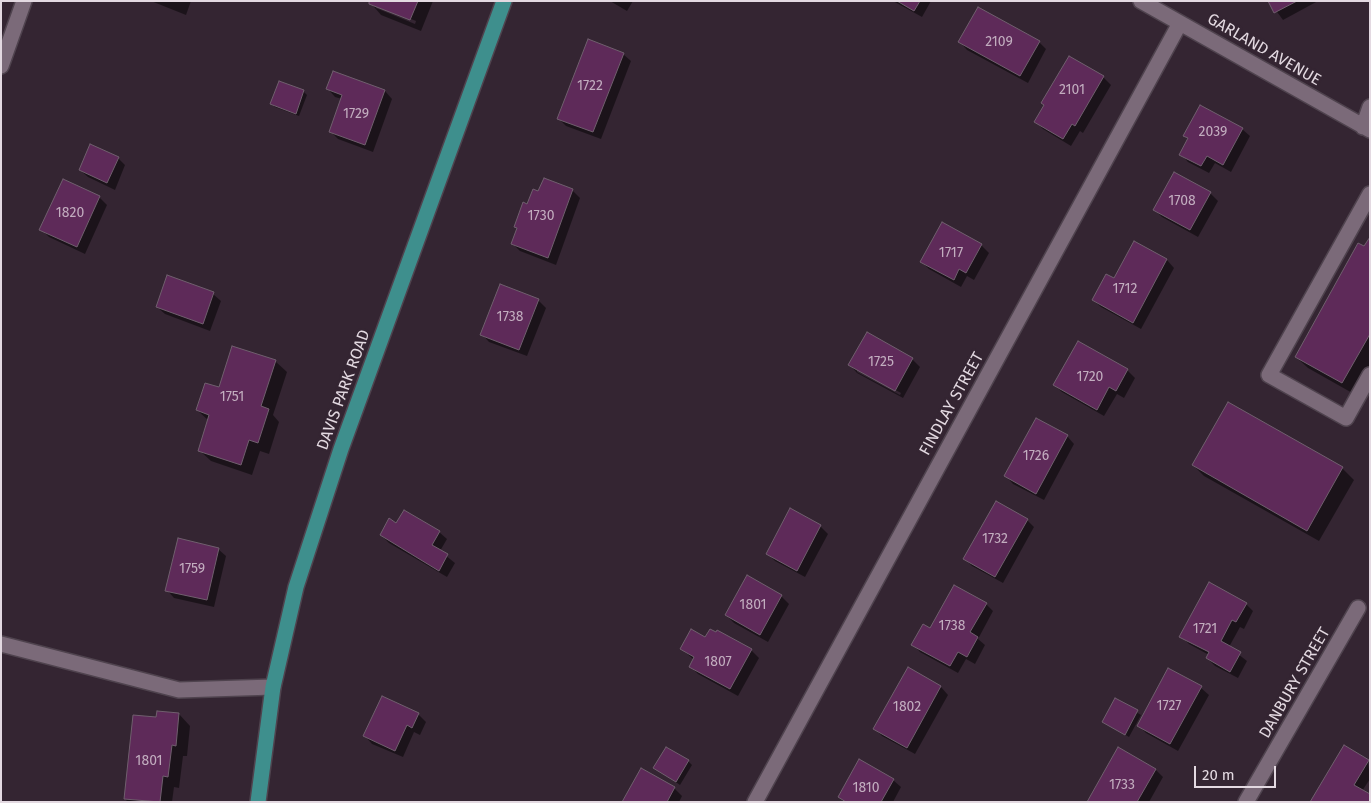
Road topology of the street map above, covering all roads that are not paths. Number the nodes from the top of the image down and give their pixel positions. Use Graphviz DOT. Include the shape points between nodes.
graph roads {
  1 [pos="24,1"];
  2 [pos="504,1"];
  3 [pos="1141,1"];
  4 [pos="1180,23"];
  5 [pos="1,66"];
  6 [pos="1370,107"];
  7 [pos="1366,128"];
  8 [pos="1370,194"];
  9 [pos="1370,374"];
  10 [pos="1358,608"];
  11 [pos="1,644"];
  12 [pos="274,687"];
  13 [pos="258,802"];
  14 [pos="755,802"];
  15 [pos="1246,802"];
  1 -- 5 [label="street"];
  2 -- 12 [label="main road, DAVIS PARK ROAD" via="330,481 296,587"];
  3 -- 4 [label="street, GARLAND AVENUE"];
  4 -- 7 [label="street, GARLAND AVENUE"];
  4 -- 14 [label="street, FINDLAY STREET"];
  6 -- 7 [label="street"];
  8 -- 9 [label="street" via="1269,375 1346,418"];
  10 -- 15 [label="street, DANBURY STREET"];
  11 -- 12 [label="street" via="179,690"];
  12 -- 13 [label="main road, DAVIS PARK ROAD"];
}
